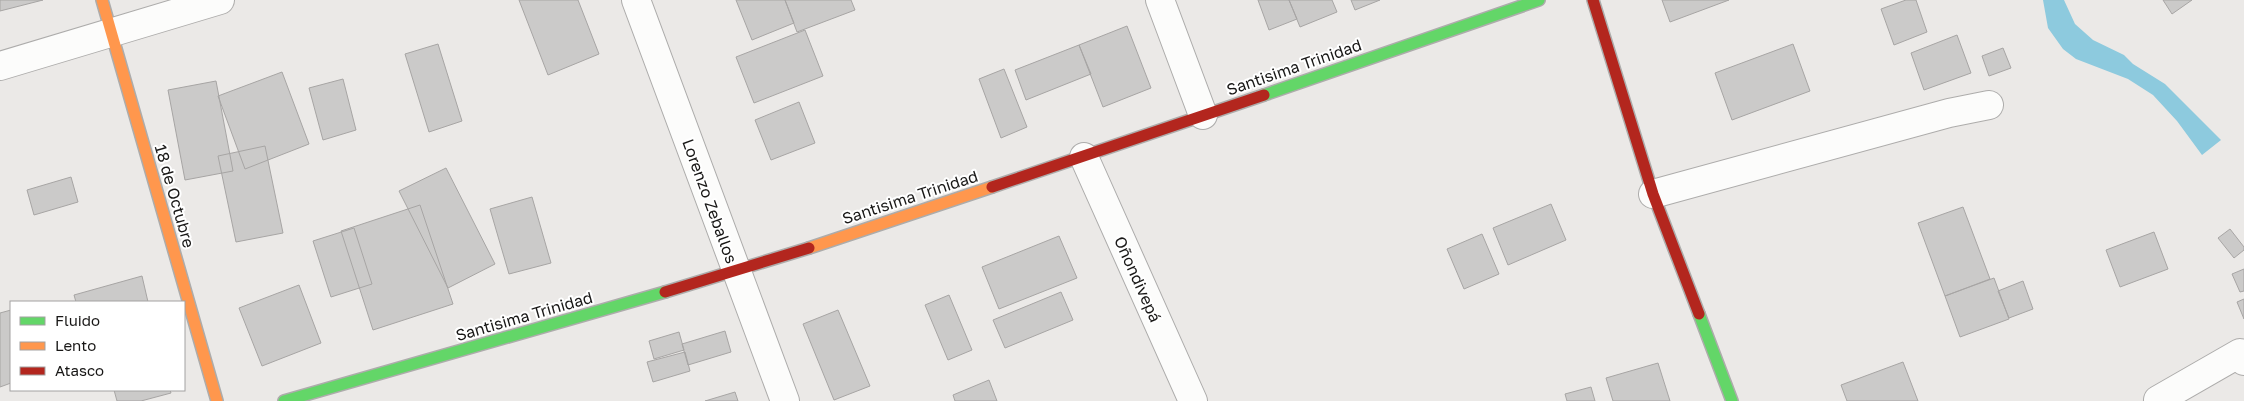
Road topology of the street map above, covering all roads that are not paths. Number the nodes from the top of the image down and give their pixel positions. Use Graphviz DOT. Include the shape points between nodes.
graph roads {
  1 [pos="102,0"];
  2 [pos="220,0"];
  3 [pos="636,0"];
  4 [pos="1160,0"];
  5 [pos="1539,0"];
  6 [pos="1593,0"];
  7 [pos="112,33"];
  8 [pos="0,66"];
  9 [pos="1990,105"];
  10 [pos="1203,115"];
  11 [pos="1084,157"];
  12 [pos="1653,194"];
  13 [pos="736,272"];
  14 [pos="2244,361"];
  15 [pos="2158,400"];
  16 [pos="217,401"];
  17 [pos="284,401"];
  18 [pos="785,401"];
  19 [pos="1193,401"];
  20 [pos="1732,401"];
  1 -- 7 [label="street, 18 de Octubre"];
  2 -- 7 [label="street"];
  3 -- 13 [label="street, Lorenzo Zeballos"];
  4 -- 10 [label="street"];
  5 -- 10 [label="street, Santisima Trinidad"];
  6 -- 12 [label="street"];
  7 -- 8 [label="street"];
  7 -- 16 [label="street, 18 de Octubre"];
  9 -- 12 [label="street" via="1949,113"];
  10 -- 11 [label="street, Santisima Trinidad"];
  11 -- 13 [label="street, Santisima Trinidad"];
  11 -- 19 [label="street, Oñondivepá"];
  12 -- 20 [label="street"];
  13 -- 17 [label="street, Santisima Trinidad"];
  13 -- 18 [label="street, Lorenzo Zeballos"];
  14 -- 15 [label="street" via="2240,353"];
}
